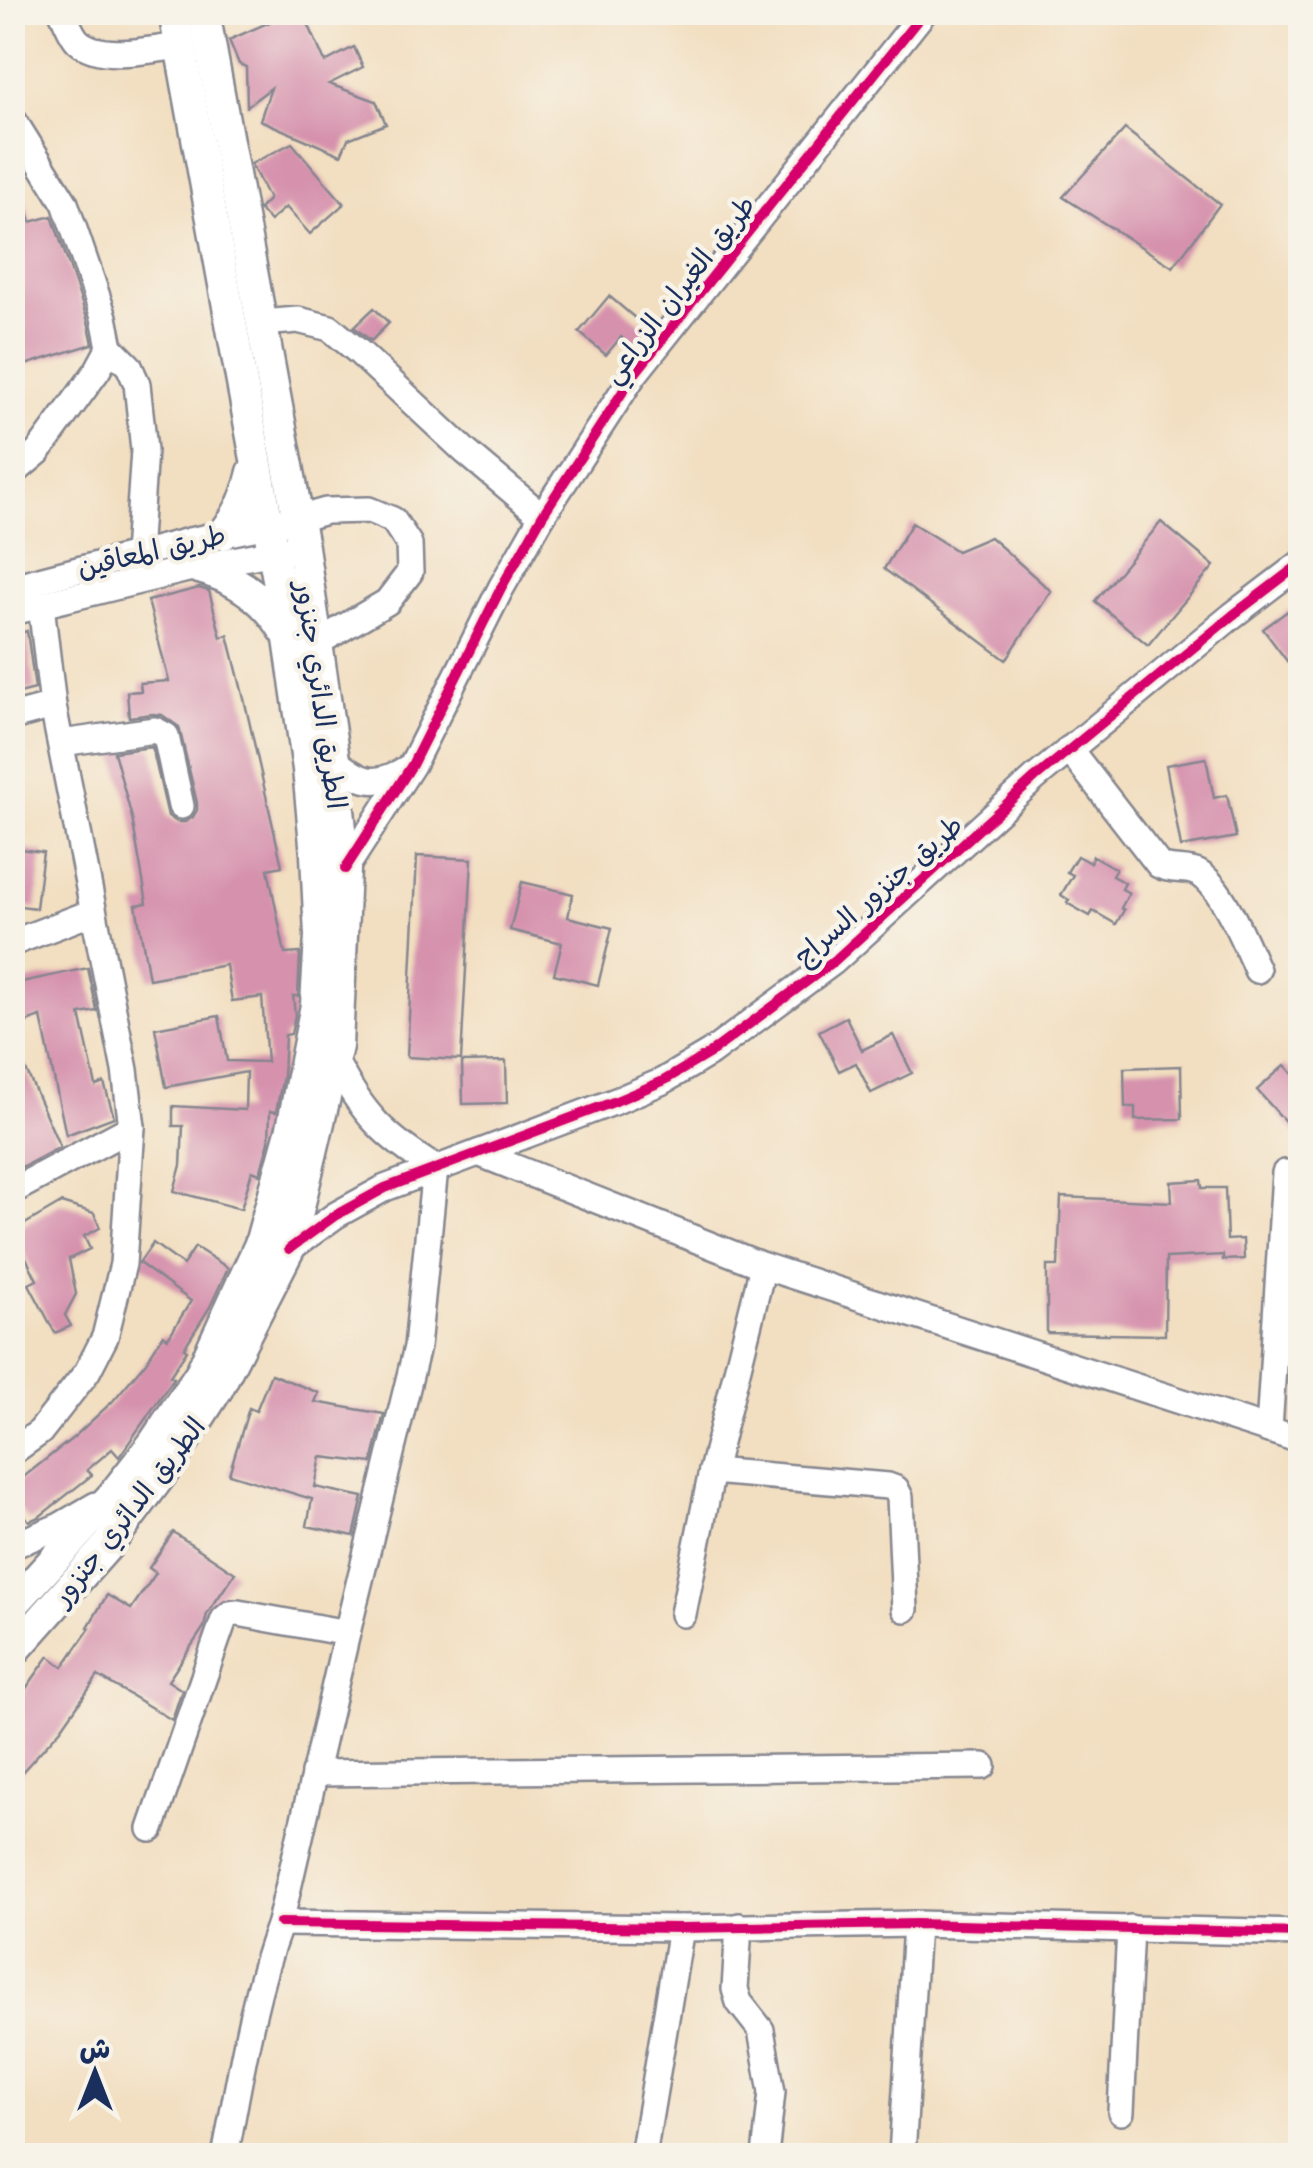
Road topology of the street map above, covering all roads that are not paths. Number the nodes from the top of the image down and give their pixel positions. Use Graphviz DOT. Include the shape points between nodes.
graph roads {
  1 [pos="62,12"];
  2 [pos="174,12"];
  3 [pos="204,12"];
  4 [pos="924,12"];
  5 [pos="180,46"];
  6 [pos="12,118"];
  7 [pos="262,322"];
  8 [pos="110,348"];
  9 [pos="255,459"];
  10 [pos="12,474"];
  11 [pos="542,516"];
  12 [pos="300,533"];
  13 [pos="223,534"];
  14 [pos="269,539"];
  15 [pos="138,555"];
  16 [pos="1300,564"];
  17 [pos="196,567"];
  18 [pos="12,587"];
  19 [pos="42,604"];
  20 [pos="12,612"];
  21 [pos="303,641"];
  22 [pos="54,706"];
  23 [pos="12,717"];
  24 [pos="61,743"];
  25 [pos="1069,749"];
  26 [pos="334,760"];
  27 [pos="412,766"];
  28 [pos="181,806"];
  29 [pos="345,870"];
  30 [pos="93,912"];
  31 [pos="12,943"];
  32 [pos="1256,970"];
  33 [pos="335,1060"];
  34 [pos="132,1127"];
  35 [pos="478,1153"];
  36 [pos="435,1168"];
  37 [pos="1285,1173"];
  38 [pos="12,1192"];
  39 [pos="289,1249"];
  40 [pos="763,1266"];
  41 [pos="1269,1430"];
  42 [pos="1300,1440"];
  43 [pos="12,1452"];
  44 [pos="712,1471"];
  45 [pos="114,1495"];
  46 [pos="12,1546"];
  47 [pos="12,1606"];
  48 [pos="905,1609"];
  49 [pos="684,1614"];
  50 [pos="346,1633"];
  51 [pos="12,1653"];
  52 [pos="983,1766"];
  53 [pos="314,1773"];
  54 [pos="150,1828"];
  55 [pos="280,1923"];
  56 [pos="916,1924"];
  57 [pos="738,1926"];
  58 [pos="681,1928"];
  59 [pos="1130,1928"];
  60 [pos="1300,1932"];
  61 [pos="1121,2112"];
  62 [pos="225,2156"];
  63 [pos="644,2156"];
  64 [pos="764,2156"];
  65 [pos="902,2156"];
  1 -- 5 [label="street" via="77,40 100,52"];
  2 -- 5 [label="main road, الطريق الدائري جنزور"];
  3 -- 7 [label="main road, الطريق الدائري جنزور"];
  4 -- 11 [label="street, طريق الغيران الزراعي" via="633,376"];
  5 -- 9 [label="main road, الطريق الدائري جنزور"];
  6 -- 8 [label="street" via="65,204"];
  7 -- 11 [label="street" via="298,320 330,328"];
  7 -- 12 [label="main road, الطريق الدائري جنزور"];
  8 -- 10 [label="street" via="38,452"];
  8 -- 15 [label="street" via="138,384 144,450"];
  9 -- 13 [label="main road" via="246,499"];
  9 -- 14 [label="main road, الطريق الدائري جنزور"];
  11 -- 27 [label="street, طريق الغيران الزراعي"];
  12 -- 14 [label="street, طريق المعاقين"];
  12 -- 21 [label="main road, الطريق الدائري جنزور"];
  12 -- 21 [label="street, طريق المعاقين" via="326,510 369,510 393,520 409,544 410,572 387,602"];
  13 -- 14 [label="street, طريق المعاقين"];
  13 -- 15 [label="street, طريق المعاقين"];
  14 -- 17 [label="street, طريق المعاقين"];
  14 -- 21 [label="main road, الطريق الدائري جنزور"];
  15 -- 18 [label="street, طريق المعاقين"];
  16 -- 25 [label="street, طريق جنزور السراج"];
  17 -- 19 [label="street, طريق المعاقين"];
  17 -- 21 [label="main road" via="252,592"];
  19 -- 20 [label="street, طريق المعاقين"];
  19 -- 22 [label="street"];
  21 -- 26 [label="main road, الطريق الدائري جنزور"];
  21 -- 45 [label="main road, الطريق الدائري جنزور" via="320,936 316,1005 292,1128 260,1244 201,1372"];
  22 -- 23 [label="street"];
  22 -- 24 [label="street"];
  24 -- 28 [label="street" via="156,730 166,736"];
  24 -- 30 [label="street"];
  25 -- 32 [label="street" via="1160,865 1204,877 1230,911"];
  25 -- 35 [label="street, طريق جنزور السراج" via="833,962 710,1052 616,1101"];
  26 -- 27 [label="street" via="376,782"];
  26 -- 29 [label="main road, الطريق الدائري جنزور"];
  27 -- 29 [label="street, طريق الغيران الزراعي"];
  29 -- 33 [label="main road, الطريق الدائري جنزور"];
  30 -- 31 [label="street"];
  30 -- 34 [label="street"];
  33 -- 36 [label="street" via="375,1124"];
  33 -- 39 [label="main road, الطريق الدائري جنزور"];
  34 -- 38 [label="street"];
  34 -- 43 [label="street" via="122,1264 105,1337 40,1432"];
  35 -- 36 [label="street, طريق جنزور السراج"];
  35 -- 40 [label="street"];
  36 -- 39 [label="street, طريق جنزور السراج" via="361,1200"];
  36 -- 50 [label="street" via="417,1347"];
  37 -- 41 [label="street"];
  39 -- 51 [label="main road, الطريق الدائري جنزور" via="218,1388 170,1463"];
  40 -- 41 [label="street"];
  40 -- 44 [label="street"];
  41 -- 42 [label="street"];
  44 -- 48 [label="street" via="896,1489"];
  44 -- 49 [label="street"];
  45 -- 46 [label="street"];
  45 -- 47 [label="main road, الطريق الدائري جنزور"];
  50 -- 53 [label="street"];
  50 -- 54 [label="street" via="238,1612 224,1619"];
  52 -- 53 [label="street"];
  53 -- 55 [label="street"];
  55 -- 58 [label="street"];
  55 -- 62 [label="street" via="262,1976"];
  56 -- 57 [label="street"];
  56 -- 59 [label="street"];
  56 -- 65 [label="street"];
  57 -- 58 [label="street"];
  57 -- 64 [label="street" via="735,1989 761,2030 772,2092"];
  58 -- 63 [label="street"];
  59 -- 60 [label="street"];
  59 -- 61 [label="street"];
}
